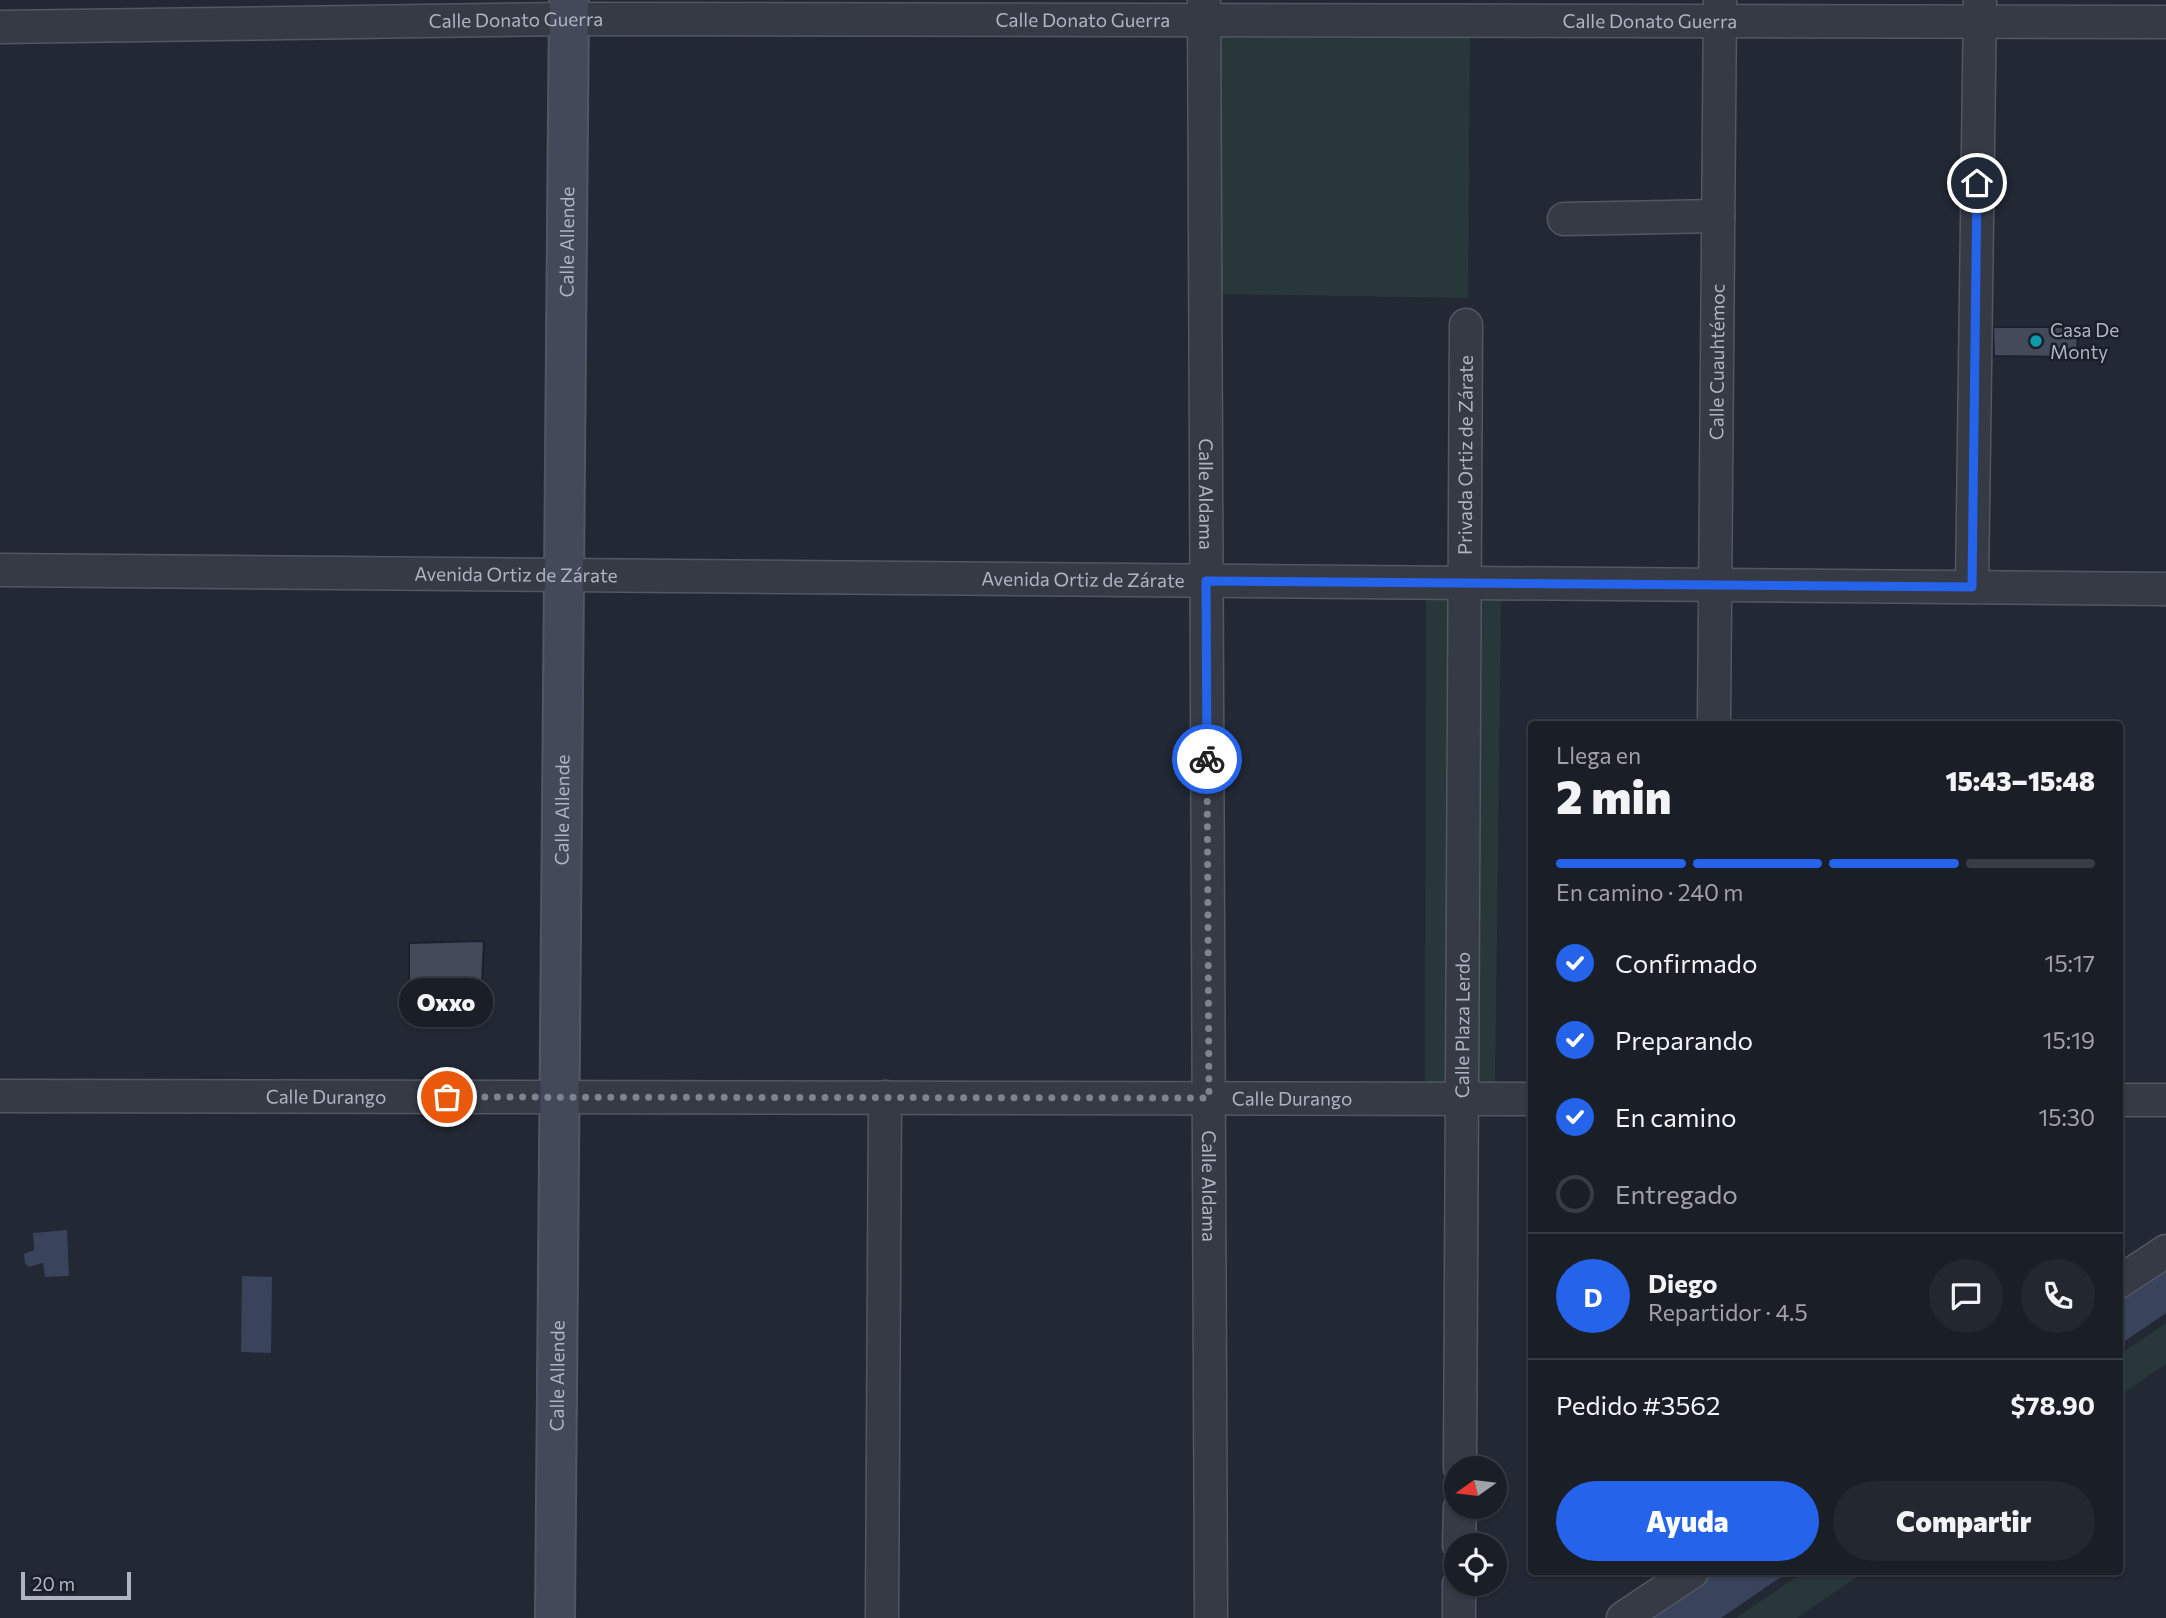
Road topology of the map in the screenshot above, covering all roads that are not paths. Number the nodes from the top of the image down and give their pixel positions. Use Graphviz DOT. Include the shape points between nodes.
graph roads {
  1 [pos="569,9"];
  2 [pos="861,10"];
  3 [pos="1204,10"];
  4 [pos="1720,10"];
  5 [pos="1980,11"];
  6 [pos="2166,22"];
  7 [pos="0,27"];
  8 [pos="1718,216"];
  9 [pos="1564,219"];
  10 [pos="1466,326"];
  11 [pos="0,570"];
  12 [pos="564,575"];
  13 [pos="1206,581"];
  14 [pos="1465,583"];
  15 [pos="1715,585"];
  16 [pos="1972,587"];
  17 [pos="2166,589"];
  18 [pos="1714,721"];
  19 [pos="0,1096"];
  20 [pos="559,1097"];
  21 [pos="885,1097"];
  22 [pos="1209,1098"];
  23 [pos="1462,1099"];
  24 [pos="1528,1099"];
  25 [pos="2123,1100"];
  26 [pos="2166,1100"];
  27 [pos="2166,1251"];
  28 [pos="2123,1279"];
  29 [pos="1460,1456"];
  30 [pos="1688,1575"];
  31 [pos="1459,1596"];
  32 [pos="555,1618"];
  33 [pos="882,1618"];
  34 [pos="1210,1618"];
  35 [pos="1459,1618"];
  36 [pos="1623,1618"];
  1 -- 2 [label="street, Calle Donato Guerra"];
  1 -- 7 [label="street, Calle Donato Guerra"];
  1 -- 12 [label="main road, Calle Allende"];
  2 -- 3 [label="street, Calle Donato Guerra"];
  3 -- 4 [label="street, Calle Donato Guerra"];
  3 -- 13 [label="street, Calle Aldama"];
  4 -- 5 [label="street, Calle Donato Guerra"];
  4 -- 8 [label="street, Calle Cuauhtémoc"];
  5 -- 6 [label="street, Calle Donato Guerra"];
  5 -- 16 [label="street"];
  8 -- 9 [label="street"];
  8 -- 15 [label="street, Calle Cuauhtémoc"];
  10 -- 14 [label="street, Privada Ortiz de Zárate"];
  11 -- 12 [label="street, Avenida Ortiz de Zárate"];
  12 -- 13 [label="street, Avenida Ortiz de Zárate"];
  12 -- 20 [label="main road, Calle Allende"];
  13 -- 14 [label="street, Avenida Ortiz de Zárate"];
  13 -- 22 [label="street, Calle Aldama"];
  14 -- 15 [label="street, Avenida Ortiz de Zárate"];
  14 -- 23 [label="street, Calle Plaza Lerdo"];
  15 -- 16 [label="street, Avenida Ortiz de Zárate"];
  15 -- 18 [label="street, Calle Cuauhtémoc"];
  16 -- 17 [label="street, Avenida Ortiz de Zárate"];
  19 -- 20 [label="street, Calle Durango"];
  20 -- 21 [label="street, Calle Durango"];
  20 -- 32 [label="main road, Calle Allende"];
  21 -- 22 [label="street, Calle Durango"];
  21 -- 33 [label="street"];
  22 -- 23 [label="street, Calle Durango"];
  22 -- 34 [label="street, Calle Aldama"];
  23 -- 24 [label="street, Calle Durango"];
  23 -- 29 [label="street, Calle Plaza Lerdo"];
  25 -- 26 [label="street"];
  27 -- 28 [label="street"];
  30 -- 36 [label="street"];
  31 -- 35 [label="street"];
}
